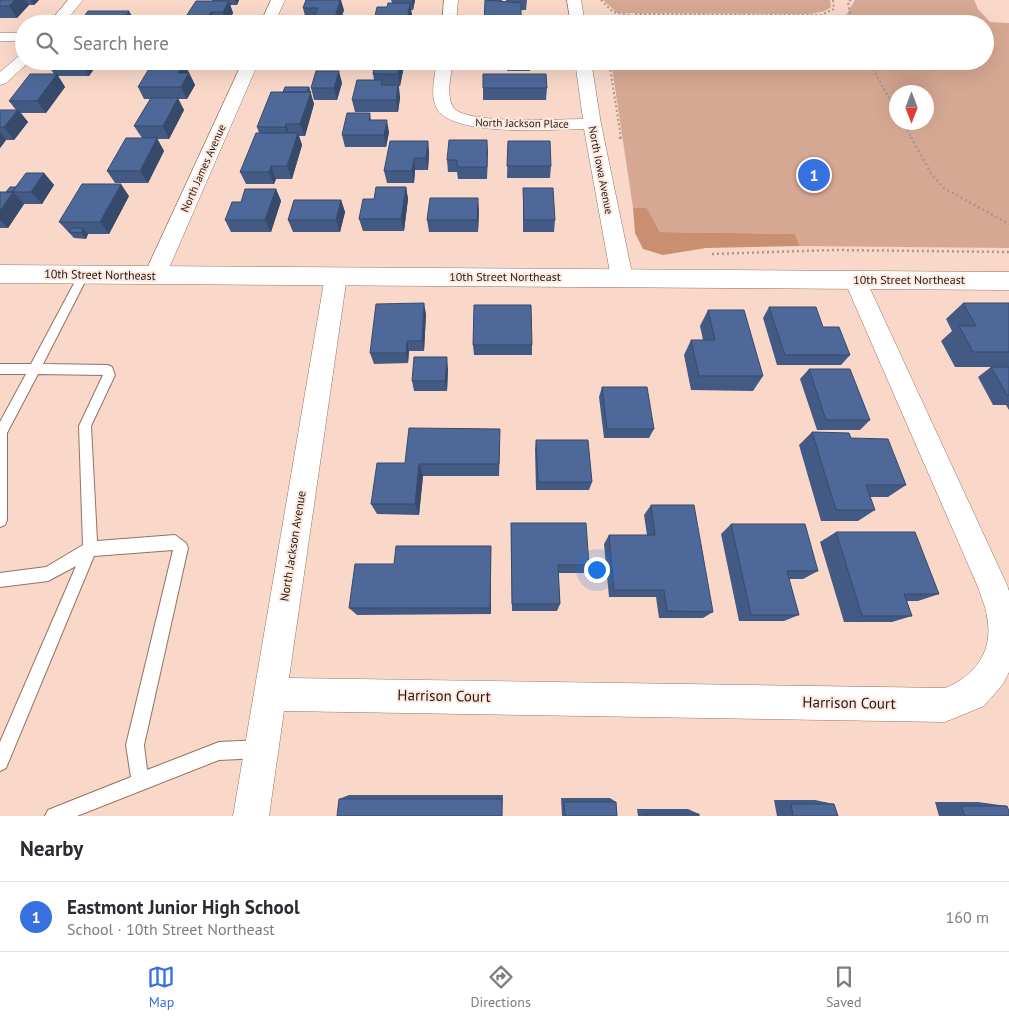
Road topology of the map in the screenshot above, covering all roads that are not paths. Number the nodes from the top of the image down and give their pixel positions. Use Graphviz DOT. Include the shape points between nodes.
graph roads {
  1 [pos="76,0"];
  2 [pos="278,0"];
  3 [pos="451,0"];
  4 [pos="574,0"];
  5 [pos="63,15"];
  6 [pos="272,15"];
  7 [pos="450,15"];
  8 [pos="576,15"];
  9 [pos="0,37"];
  10 [pos="15,37"];
  11 [pos="15,67"];
  12 [pos="247,70"];
  13 [pos="444,70"];
  14 [pos="584,70"];
  15 [pos="0,80"];
  16 [pos="592,124"];
  17 [pos="0,274"];
  18 [pos="84,274"];
  19 [pos="155,275"];
  20 [pos="336,276"];
  21 [pos="622,278"];
  22 [pos="855,280"];
  23 [pos="1009,281"];
  24 [pos="0,369"];
  25 [pos="33,370"];
  26 [pos="1,433"];
  27 [pos="0,520"];
  28 [pos="90,549"];
  29 [pos="0,580"];
  30 [pos="269,694"];
  31 [pos="261,748"];
  32 [pos="0,762"];
  33 [pos="140,781"];
  34 [pos="54,816"];
  35 [pos="251,816"];
  1 -- 5 [label="street"];
  2 -- 6 [label="street"];
  3 -- 7 [label="street"];
  4 -- 8 [label="street"];
  9 -- 10 [label="street"];
  11 -- 15 [label="street"];
  12 -- 19 [label="street, North James Avenue"];
  13 -- 16 [label="street, North Jackson Place" via="442,103 455,118 486,124"];
  14 -- 16 [label="street, North Iowa Avenue"];
  16 -- 21 [label="street, North Iowa Avenue"];
  17 -- 18 [label="main road, 10th Street Northeast"];
  18 -- 19 [label="main road, 10th Street Northeast"];
  18 -- 25 [label="lane"];
  19 -- 20 [label="main road, 10th Street Northeast"];
  20 -- 21 [label="main road, 10th Street Northeast"];
  20 -- 30 [label="street, North Jackson Avenue"];
  21 -- 22 [label="main road, 10th Street Northeast"];
  22 -- 23 [label="main road, 10th Street Northeast"];
  22 -- 30 [label="street, Harrison Court" via="992,585 1003,618 1002,649 992,673 972,694 945,705"];
  24 -- 25 [label="lane"];
  25 -- 26 [label="lane"];
  25 -- 28 [label="lane" via="108,370 109,376 86,426"];
  26 -- 27 [label="lane"];
  28 -- 29 [label="lane" via="48,574"];
  28 -- 32 [label="lane"];
  28 -- 33 [label="lane" via="175,542 182,548 134,745"];
  30 -- 31 [label="street, North Jackson Avenue"];
  31 -- 33 [label="lane" via="219,751"];
  31 -- 35 [label="street, North Jackson Avenue"];
  33 -- 34 [label="lane"];
}
